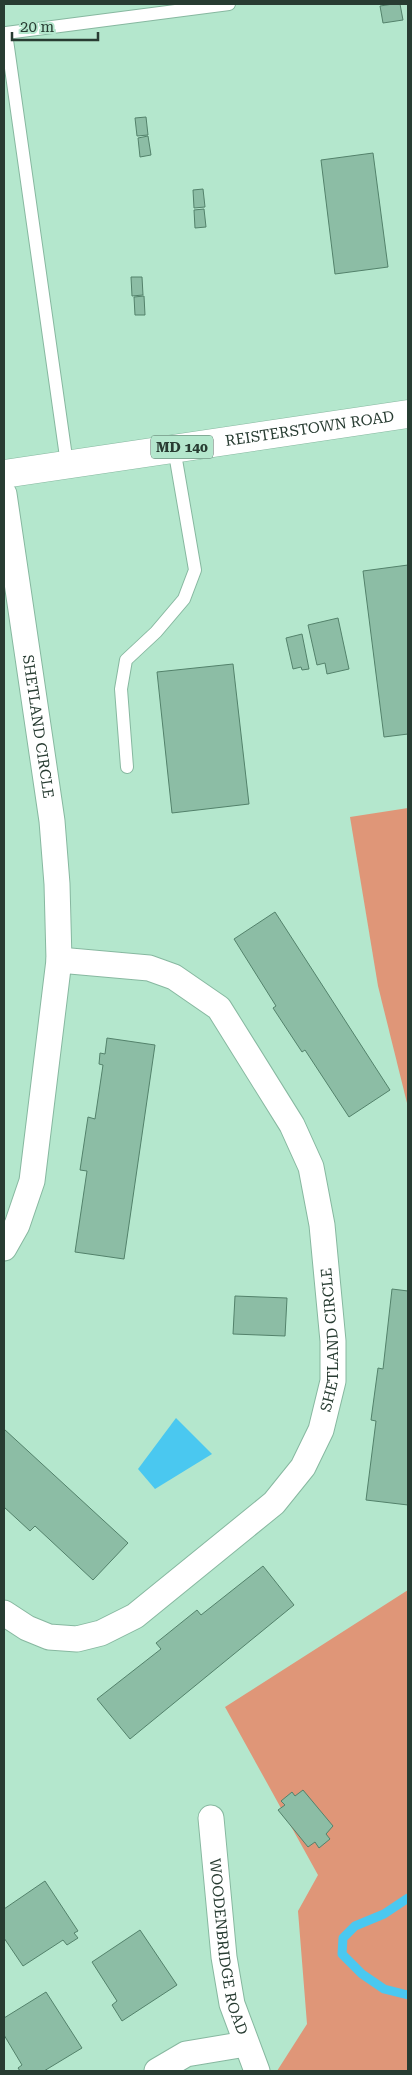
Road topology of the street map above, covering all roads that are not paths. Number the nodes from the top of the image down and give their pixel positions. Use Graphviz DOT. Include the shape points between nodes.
graph roads {
  1 [pos="229,4"];
  2 [pos="408,414"];
  3 [pos="174,448"];
  4 [pos="67,464"];
  5 [pos="4,474"];
  6 [pos="4,494"];
  7 [pos="127,768"];
  8 [pos="59,960"];
  9 [pos="4,1248"];
  10 [pos="4,1613"];
  11 [pos="210,1818"];
  12 [pos="246,2044"];
  13 [pos="157,2071"];
  14 [pos="257,2071"];
  1 -- 4 [label="lane" via="6,33"];
  2 -- 3 [label="main road, REISTERSTOWN ROAD / MD 140"];
  3 -- 4 [label="main road, REISTERSTOWN ROAD / MD 140"];
  3 -- 7 [label="lane" via="195,570 184,599 126,660 121,689"];
  4 -- 5 [label="main road, REISTERSTOWN ROAD / MD 140"];
  6 -- 8 [label="street, SHETLAND CIRCLE" via="52,821"];
  8 -- 9 [label="street, SHETLAND CIRCLE" via="32,1181 17,1226"];
  8 -- 10 [label="street, SHETLAND CIRCLE" via="150,968 174,977 219,1008 292,1125 311,1168 322,1225 334,1381 314,1445 303,1467 274,1503 135,1616 101,1633 77,1639 48,1637"];
  11 -- 12 [label="street, WOODENBRIDGE ROAD" via="224,1958 232,2004"];
  12 -- 13 [label="street" via="186,2054"];
  12 -- 14 [label="street, WOODENBRIDGE ROAD"];
}
